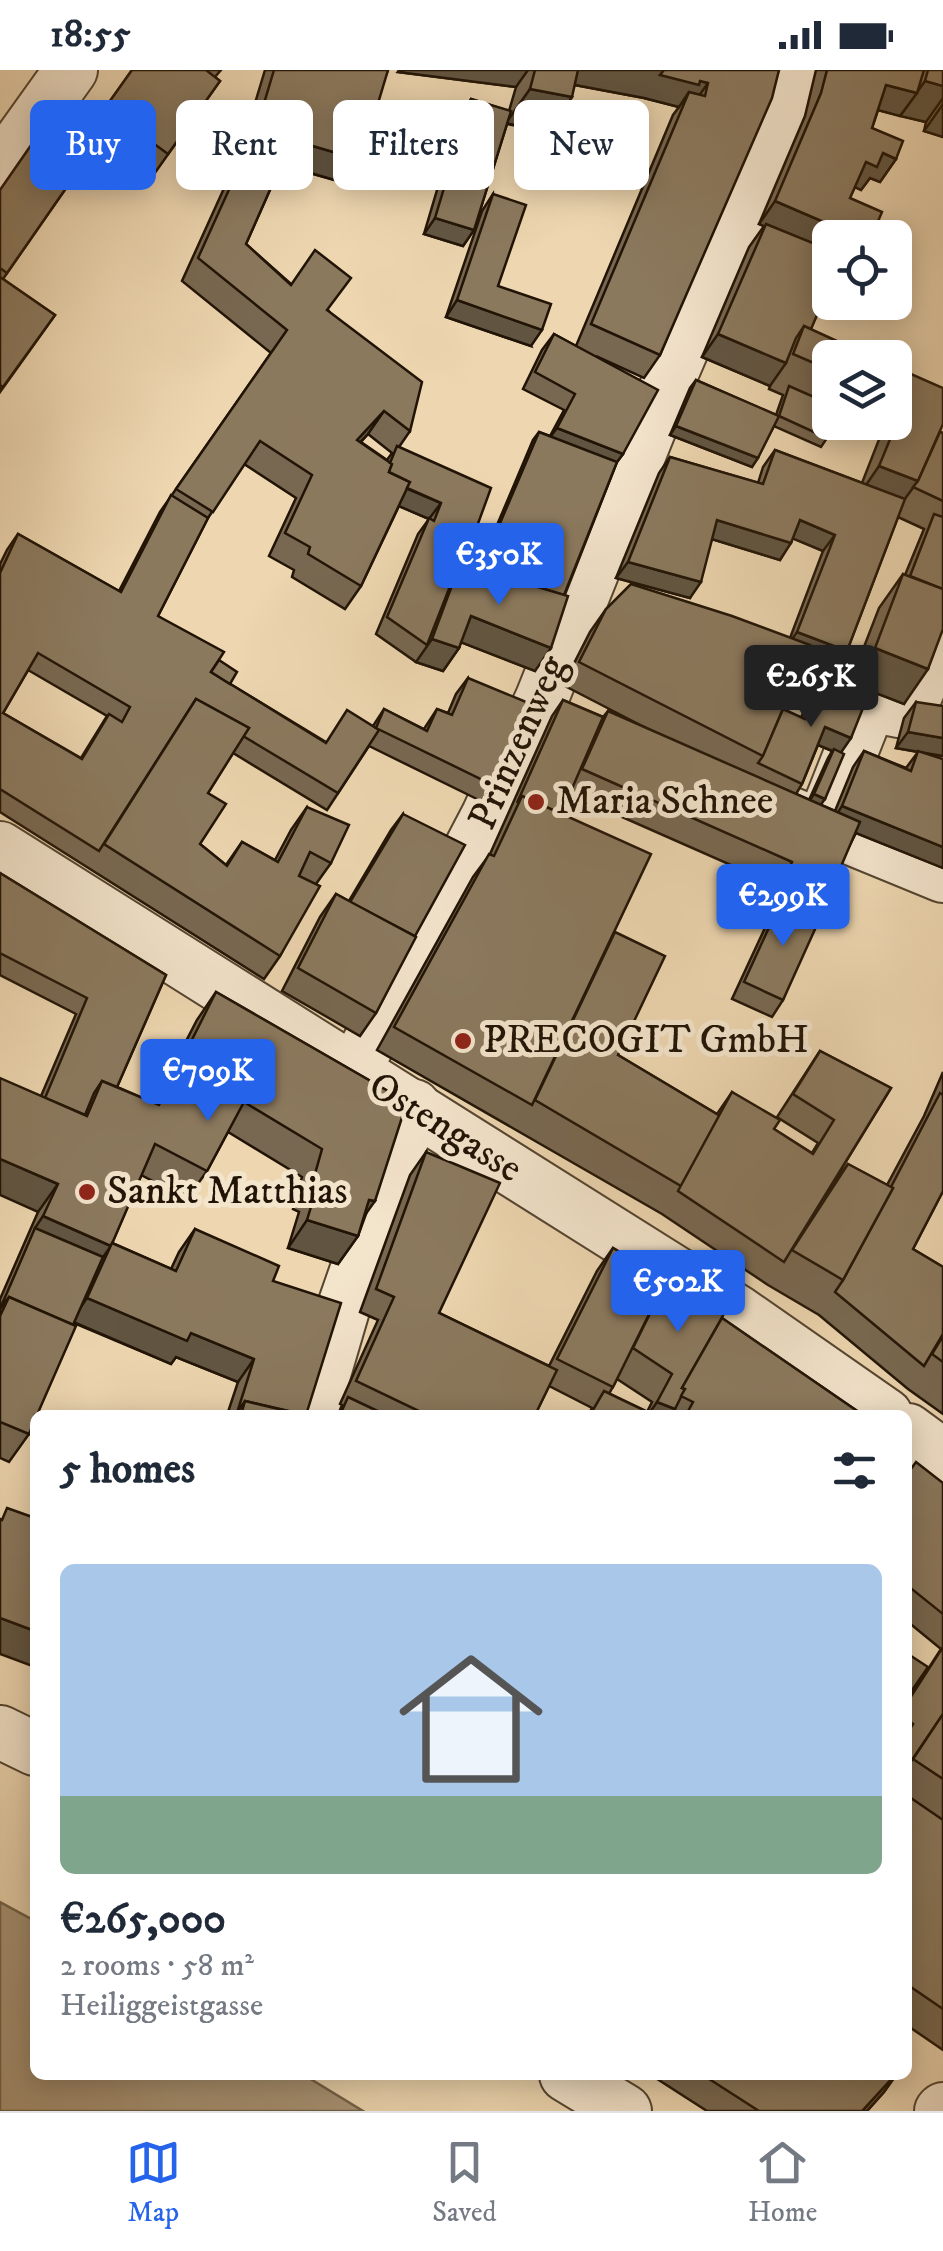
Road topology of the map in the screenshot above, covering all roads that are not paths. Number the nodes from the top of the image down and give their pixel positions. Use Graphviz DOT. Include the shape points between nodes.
graph roads {
  1 [pos="71,70"];
  2 [pos="793,70"];
  3 [pos="0,170"];
  4 [pos="943,630"];
  5 [pos="929,703"];
  6 [pos="751,795"];
  7 [pos="821,828"];
  8 [pos="0,848"];
  9 [pos="943,876"];
  10 [pos="354,1071"];
  11 [pos="414,1106"];
  12 [pos="313,1410"];
  13 [pos="875,1410"];
  14 [pos="574,2080"];
  15 [pos="625,2111"];
  1 -- 3 [label="street"];
  2 -- 10 [label="street, Prinzenweg" via="781,118 671,376 560,706 488,815"];
  4 -- 5 [label="street"];
  5 -- 7 [label="street" via="898,711 870,707"];
  6 -- 7 [label="street"];
  7 -- 9 [label="street"];
  8 -- 10 [label="street, Ostengasse"];
  10 -- 11 [label="street, Ostengasse"];
  11 -- 12 [label="street"];
  11 -- 13 [label="street, Ostengasse" via="738,1312"];
  14 -- 15 [label="street"];
}
